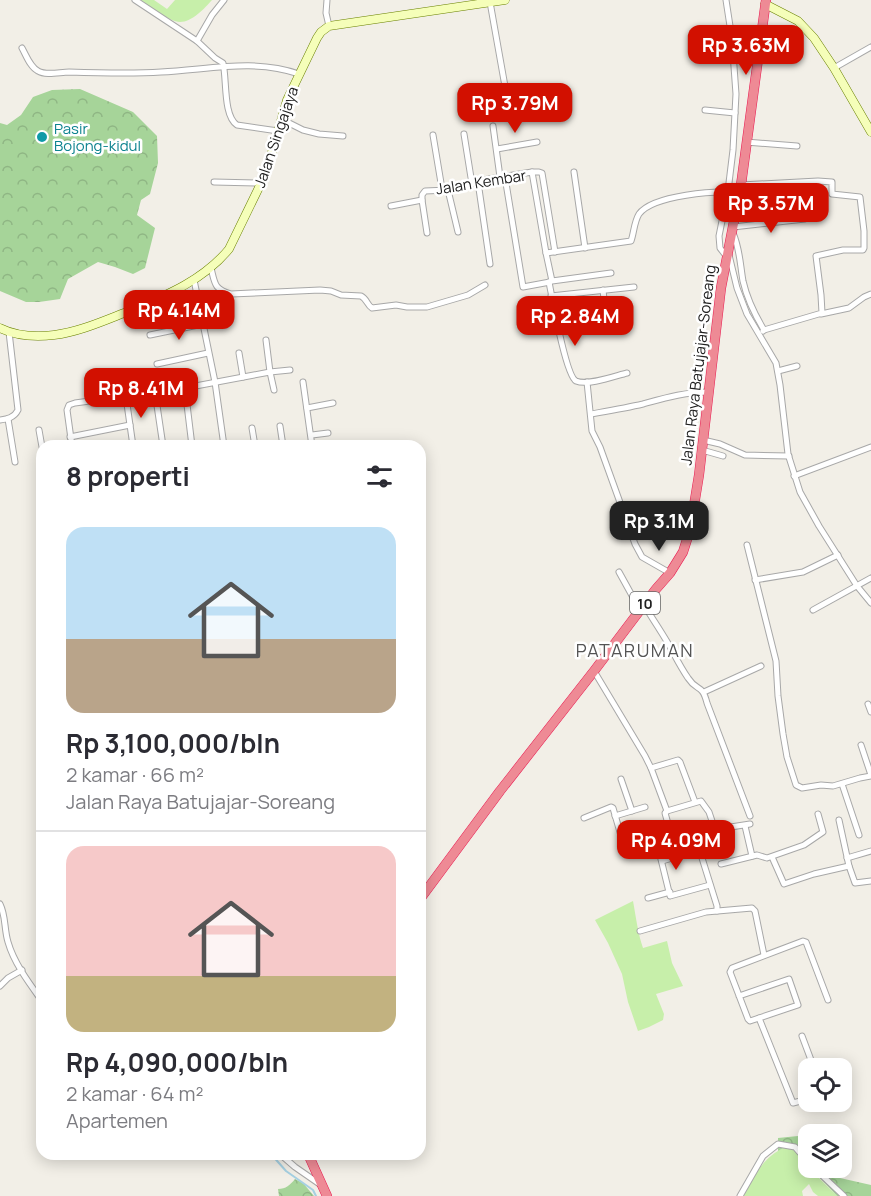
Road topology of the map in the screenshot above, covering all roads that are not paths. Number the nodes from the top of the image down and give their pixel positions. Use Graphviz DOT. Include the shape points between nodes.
graph roads {
  1 [pos="135,0"];
  2 [pos="224,0"];
  3 [pos="327,0"];
  4 [pos="505,0"];
  5 [pos="726,0"];
  6 [pos="485,2"];
  7 [pos="766,2"];
  8 [pos="328,26"];
  9 [pos="197,41"];
  10 [pos="871,47"];
  11 [pos="22,48"];
  12 [pos="224,65"];
  13 [pos="834,68"];
  14 [pos="299,74"];
  15 [pos="705,110"];
  16 [pos="735,113"];
  17 [pos="280,119"];
  18 [pos="511,120"];
  19 [pos="493,126"];
  20 [pos="278,131"];
  21 [pos="871,132"];
  22 [pos="464,134"];
  23 [pos="433,135"];
  24 [pos="343,136"];
  25 [pos="537,142"];
  26 [pos="746,142"];
  27 [pos="797,146"];
  28 [pos="496,149"];
  29 [pos="532,172"];
  30 [pos="574,172"];
  31 [pos="502,177"];
  32 [pos="214,182"];
  33 [pos="261,183"];
  34 [pos="475,183"];
  35 [pos="445,189"];
  36 [pos="734,191"];
  37 [pos="422,200"];
  38 [pos="392,206"];
  39 [pos="805,219"];
  40 [pos="732,231"];
  41 [pos="458,232"];
  42 [pos="427,233"];
  43 [pos="585,248"];
  44 [pos="728,251"];
  45 [pos="555,252"];
  46 [pos="546,253"];
  47 [pos="490,264"];
  48 [pos="211,268"];
  49 [pos="610,273"];
  50 [pos="194,280"];
  51 [pos="550,282"];
  52 [pos="485,285"];
  53 [pos="634,287"];
  54 [pos="603,290"];
  55 [pos="871,294"];
  56 [pos="551,296"];
  57 [pos="605,308"];
  58 [pos="821,314"];
  59 [pos="203,324"];
  60 [pos="0,328"];
  61 [pos="9,332"];
  62 [pos="761,332"];
  63 [pos="150,335"];
  64 [pos="266,340"];
  65 [pos="208,353"];
  66 [pos="239,353"];
  67 [pos="158,364"];
  68 [pos="797,366"];
  69 [pos="290,370"];
  70 [pos="778,371"];
  71 [pos="270,372"];
  72 [pos="627,373"];
  73 [pos="243,377"];
  74 [pos="215,382"];
  75 [pos="303,382"];
  76 [pos="587,382"];
  77 [pos="185,388"];
  78 [pos="274,390"];
  79 [pos="155,392"];
  80 [pos="709,392"];
  81 [pos="126,397"];
  82 [pos="333,403"];
  83 [pos="307,408"];
  84 [pos="591,414"];
  85 [pos="8,419"];
  86 [pos="0,420"];
  87 [pos="130,425"];
  88 [pos="280,426"];
  89 [pos="252,428"];
  90 [pos="39,430"];
  91 [pos="328,433"];
  92 [pos="312,435"];
  93 [pos="70,437"];
  94 [pos="41,440"];
  95 [pos="71,440"];
  96 [pos="133,440"];
  97 [pos="162,440"];
  98 [pos="191,440"];
  99 [pos="223,440"];
  100 [pos="254,440"];
  101 [pos="282,440"];
  102 [pos="312,440"];
  103 [pos="702,445"];
  104 [pos="871,447"];
  105 [pos="723,456"];
  106 [pos="789,456"];
  107 [pos="15,462"];
  108 [pos="794,476"];
  109 [pos="747,545"];
  110 [pos="838,555"];
  111 [pos="619,573"];
  112 [pos="670,573"];
  113 [pos="871,578"];
  114 [pos="755,580"];
  115 [pos="857,586"];
  116 [pos="871,603"];
  117 [pos="642,607"];
  118 [pos="813,610"];
  119 [pos="761,666"];
  120 [pos="594,671"];
  121 [pos="704,692"];
  122 [pos="868,704"];
  123 [pos="871,712"];
  124 [pos="861,745"];
  125 [pos="651,768"];
  126 [pos="871,776"];
  127 [pos="621,779"];
  128 [pos="842,784"];
  129 [pos="695,802"];
  130 [pos="645,807"];
  131 [pos="632,811"];
  132 [pos="667,811"];
  133 [pos="818,814"];
  134 [pos="615,816"];
  135 [pos="750,816"];
  136 [pos="585,818"];
  137 [pos="839,820"];
  138 [pos="670,831"];
  139 [pos="655,835"];
  140 [pos="859,835"];
  141 [pos="699,850"];
  142 [pos="871,851"];
  143 [pos="752,856"];
  144 [pos="772,857"];
  145 [pos="847,858"];
  146 [pos="662,861"];
  147 [pos="721,864"];
  148 [pos="849,866"];
  149 [pos="871,880"];
  150 [pos="710,885"];
  151 [pos="426,891"];
  152 [pos="670,892"];
  153 [pos="648,898"];
  154 [pos="0,904"];
  155 [pos="717,911"];
  156 [pos="2,912"];
  157 [pos="640,931"];
  158 [pos="764,955"];
  159 [pos="22,970"];
  160 [pos="0,986"];
  161 [pos="36,991"];
  162 [pos="739,996"];
  163 [pos="828,1000"];
  164 [pos="759,1018"];
  165 [pos="802,1036"];
  166 [pos="810,1058"];
  167 [pos="798,1102"];
  168 [pos="798,1150"];
  169 [pos="287,1160"];
  170 [pos="311,1160"];
  171 [pos="825,1178"];
  172 [pos="322,1186"];
  173 [pos="327,1196"];
  174 [pos="740,1196"];
  175 [pos="844,1196"];
  1 -- 9 [label="street"];
  2 -- 9 [label="street"];
  3 -- 8 [label="street"];
  4 -- 6 [label="street"];
  5 -- 16 [label="street"];
  6 -- 8 [label="street"];
  6 -- 18 [label="street"];
  7 -- 13 [label="street" via="804,26"];
  7 -- 26 [label="highway, Jalan Raya Batujajar-Soreang / 10"];
  8 -- 14 [label="street, Jalan Singajaya" via="317,38"];
  9 -- 12 [label="street"];
  10 -- 13 [label="street"];
  11 -- 12 [label="street" via="34,69 45,73 162,72"];
  12 -- 14 [label="street" via="266,67"];
  12 -- 20 [label="street" via="231,121"];
  13 -- 21 [label="street"];
  14 -- 17 [label="street, Jalan Singajaya"];
  15 -- 16 [label="street"];
  16 -- 36 [label="street"];
  17 -- 20 [label="street, Jalan Singajaya"];
  17 -- 24 [label="street" via="303,130"];
  19 -- 28 [label="street"];
  20 -- 33 [label="street, Jalan Singajaya"];
  22 -- 34 [label="street"];
  23 -- 35 [label="street"];
  25 -- 28 [label="street"];
  26 -- 27 [label="street"];
  26 -- 36 [label="highway, Jalan Raya Batujajar-Soreang / 10"];
  28 -- 31 [label="street"];
  29 -- 31 [label="street, Jalan Kembar"];
  29 -- 45 [label="street" via="542,173"];
  29 -- 46 [label="street, Jalan Kembar"];
  30 -- 43 [label="street"];
  31 -- 34 [label="street, Jalan Kembar"];
  31 -- 51 [label="street" via="523,287"];
  32 -- 33 [label="street"];
  33 -- 48 [label="street, Jalan Singajaya" via="229,249"];
  34 -- 35 [label="street, Jalan Kembar"];
  34 -- 47 [label="street"];
  35 -- 37 [label="street, Jalan Kembar" via="425,191"];
  35 -- 41 [label="street"];
  36 -- 40 [label="highway, Jalan Raya Batujajar-Soreang / 10"];
  36 -- 43 [label="street" via="668,198 640,212 631,241"];
  36 -- 44 [label="street" via="719,242 720,248"];
  36 -- 58 [label="street" via="818,181 832,182 832,194 860,197 863,250 816,256"];
  37 -- 38 [label="street"];
  37 -- 42 [label="street, Jalan Kembar"];
  39 -- 40 [label="street"];
  40 -- 44 [label="highway, Jalan Raya Batujajar-Soreang / 10"];
  40 -- 62 [label="street" via="747,295"];
  43 -- 45 [label="street"];
  44 -- 62 [label="street" via="741,301"];
  44 -- 80 [label="highway, Jalan Raya Batujajar-Soreang / 10"];
  45 -- 46 [label="street"];
  46 -- 51 [label="street, Jalan Kembar"];
  48 -- 50 [label="street, Jalan Singajaya"];
  48 -- 52 [label="street" via="218,289 231,294 331,291 341,296 364,297 372,308 427,307 468,295"];
  49 -- 51 [label="street"];
  50 -- 59 [label="street"];
  50 -- 61 [label="street, Jalan Singajaya" via="78,330 31,336"];
  51 -- 56 [label="street, Jalan Kembar"];
  53 -- 54 [label="street"];
  54 -- 56 [label="street"];
  54 -- 57 [label="street"];
  55 -- 58 [label="street" via="849,308"];
  56 -- 76 [label="street, Jalan Kembar" via="570,373 573,379"];
  58 -- 62 [label="street"];
  59 -- 63 [label="street"];
  59 -- 65 [label="street"];
  60 -- 61 [label="street, Jalan Singajaya"];
  61 -- 85 [label="street" via="18,410"];
  62 -- 70 [label="street"];
  64 -- 71 [label="street"];
  65 -- 67 [label="street"];
  65 -- 74 [label="street"];
  66 -- 73 [label="street"];
  68 -- 70 [label="street"];
  69 -- 71 [label="street"];
  70 -- 106 [label="street"];
  71 -- 73 [label="street"];
  71 -- 78 [label="street"];
  72 -- 76 [label="street"];
  73 -- 74 [label="street"];
  74 -- 77 [label="street"];
  74 -- 99 [label="street"];
  75 -- 83 [label="street"];
  76 -- 84 [label="street"];
  77 -- 79 [label="street"];
  77 -- 98 [label="street"];
  79 -- 81 [label="street"];
  79 -- 97 [label="street"];
  80 -- 84 [label="street"];
  80 -- 103 [label="highway, Jalan Raya Batujajar-Soreang / 10"];
  81 -- 87 [label="street"];
  81 -- 93 [label="street" via="69,405"];
  82 -- 83 [label="street"];
  83 -- 92 [label="street"];
  84 -- 112 [label="street" via="592,431 635,543 642,557"];
  85 -- 86 [label="street"];
  85 -- 107 [label="street"];
  87 -- 93 [label="street"];
  87 -- 96 [label="street"];
  88 -- 101 [label="street"];
  89 -- 100 [label="street"];
  90 -- 94 [label="street"];
  91 -- 92 [label="street"];
  92 -- 102 [label="street"];
  93 -- 95 [label="street"];
  103 -- 105 [label="street"];
  103 -- 106 [label="street" via="720,444 745,455"];
  103 -- 112 [label="highway, Jalan Raya Batujajar-Soreang / 10" via="690,530"];
  104 -- 108 [label="street"];
  106 -- 108 [label="street"];
  108 -- 110 [label="street" via="808,508"];
  109 -- 114 [label="street"];
  110 -- 114 [label="street" via="803,572"];
  110 -- 115 [label="street"];
  111 -- 117 [label="street"];
  112 -- 117 [label="highway, Jalan Raya Batujajar-Soreang / 10"];
  113 -- 115 [label="street"];
  114 -- 128 [label="street" via="776,661 783,734 796,785 802,788"];
  115 -- 116 [label="street"];
  115 -- 118 [label="street"];
  117 -- 120 [label="highway, Jalan Raya Batujajar-Soreang / 10"];
  117 -- 121 [label="street" via="686,676"];
  119 -- 121 [label="street"];
  120 -- 125 [label="street"];
  120 -- 151 [label="highway, Jalan Raya Batujajar-Soreang / 10"];
  121 -- 135 [label="street"];
  122 -- 123 [label="street"];
  124 -- 126 [label="street"];
  125 -- 129 [label="street" via="678,760"];
  125 -- 132 [label="street"];
  126 -- 128 [label="street"];
  127 -- 131 [label="street"];
  128 -- 140 [label="street"];
  129 -- 132 [label="street"];
  129 -- 143 [label="street" via="701,801 718,829 747,825"];
  130 -- 131 [label="street"];
  131 -- 134 [label="street"];
  132 -- 138 [label="street"];
  133 -- 144 [label="street" via="823,832"];
  134 -- 136 [label="street" via="611,807"];
  134 -- 139 [label="street" via="626,842"];
  137 -- 145 [label="street"];
  138 -- 139 [label="street"];
  138 -- 141 [label="street" via="692,826"];
  139 -- 146 [label="street"];
  141 -- 146 [label="street"];
  141 -- 150 [label="street"];
  142 -- 145 [label="street"];
  143 -- 144 [label="street"];
  143 -- 147 [label="street"];
  144 -- 148 [label="street" via="784,884"];
  145 -- 148 [label="street"];
  146 -- 152 [label="street"];
  148 -- 149 [label="street" via="855,883"];
  150 -- 152 [label="street" via="673,896"];
  150 -- 155 [label="street"];
  152 -- 153 [label="street"];
  154 -- 156 [label="street"];
  155 -- 157 [label="street"];
  155 -- 158 [label="street" via="754,909"];
  156 -- 159 [label="street" via="8,941"];
  158 -- 162 [label="street" via="731,970"];
  158 -- 163 [label="street" via="806,942"];
  159 -- 160 [label="street"];
  159 -- 161 [label="street"];
  162 -- 164 [label="street" via="750,1021"];
  162 -- 164 [label="street" via="789,980 798,1005"];
  164 -- 167 [label="street" via="793,1103"];
  165 -- 166 [label="street"];
  168 -- 174 [label="street" via="778,1144 763,1156"];
  169 -- 172 [label="street"];
  170 -- 172 [label="highway"];
  171 -- 175 [label="street"];
  172 -- 173 [label="highway"];
}
